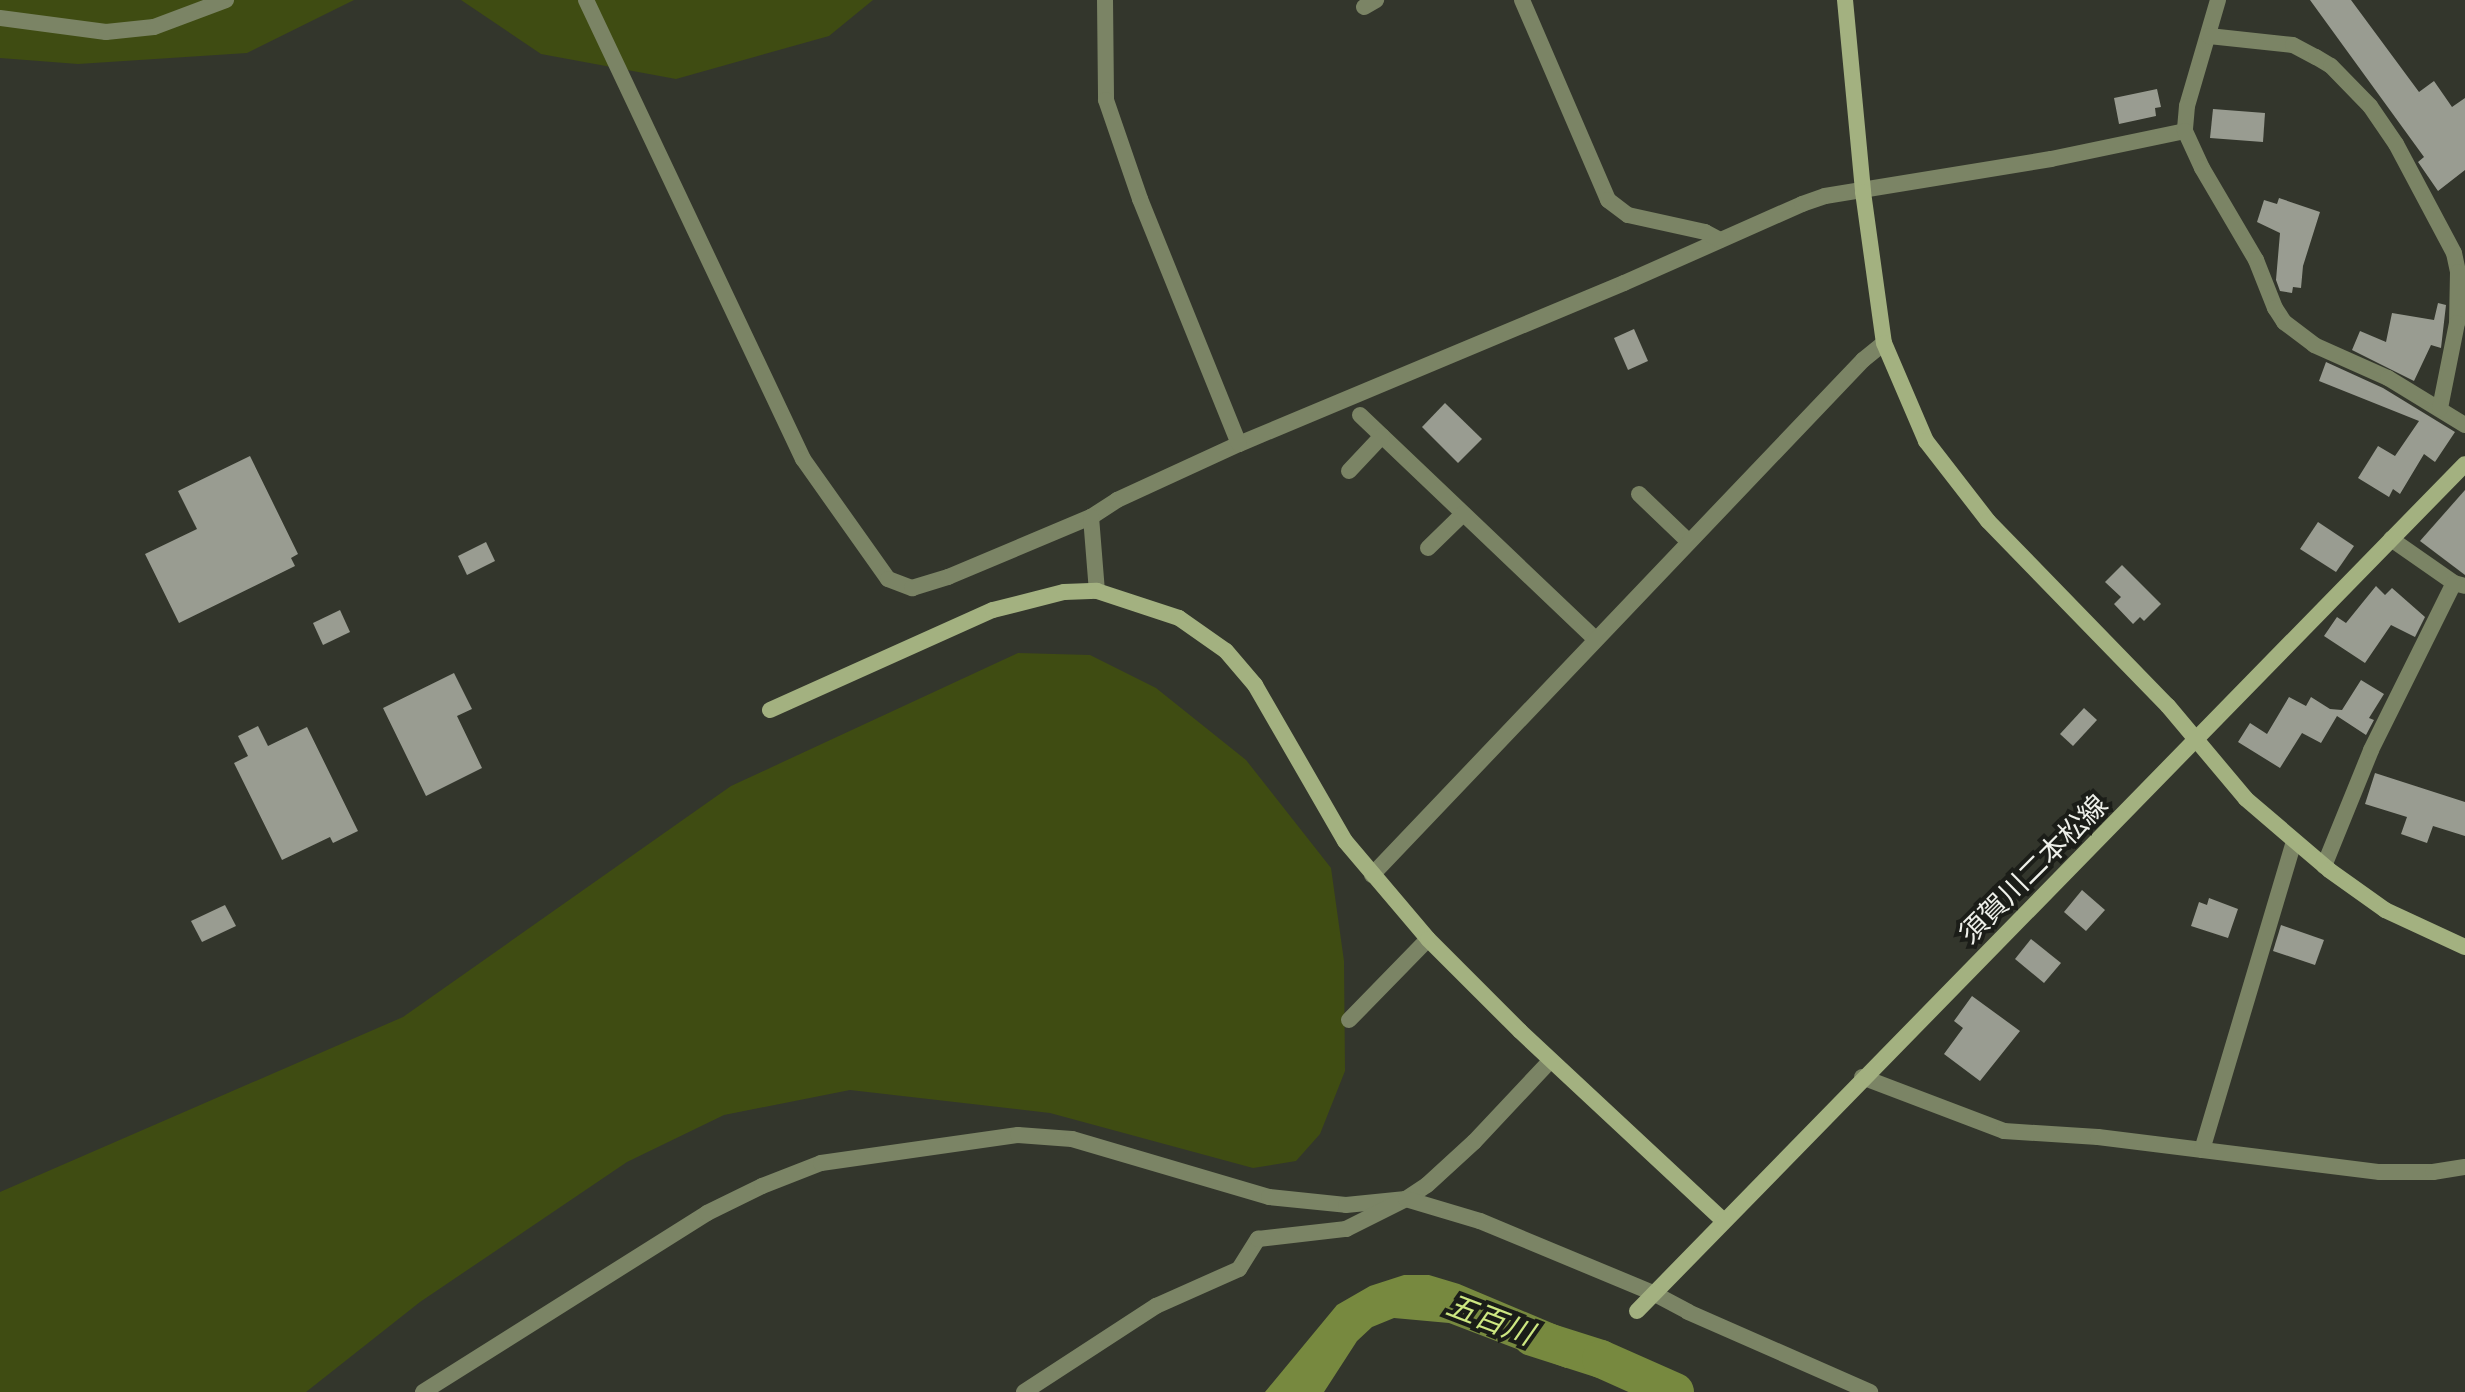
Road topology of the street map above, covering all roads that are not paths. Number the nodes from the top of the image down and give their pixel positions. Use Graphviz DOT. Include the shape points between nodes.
graph roads {
  1 [pos="226,0"];
  2 [pos="586,0"];
  3 [pos="1105,0"];
  4 [pos="1522,0"];
  5 [pos="1845,0"];
  6 [pos="2218,0"];
  7 [pos="0,18"];
  8 [pos="2209,36"];
  9 [pos="2185,131"];
  10 [pos="1863,192"];
  11 [pos="1720,240"];
  12 [pos="1884,343"];
  13 [pos="2440,408"];
  14 [pos="1360,415"];
  15 [pos="2465,425"];
  16 [pos="1382,436"];
  17 [pos="1239,444"];
  18 [pos="2465,464"];
  19 [pos="1349,471"];
  20 [pos="1639,494"];
  21 [pos="1463,514"];
  22 [pos="1091,517"];
  23 [pos="2391,539"];
  24 [pos="1689,542"];
  25 [pos="1428,548"];
  26 [pos="2460,584"];
  27 [pos="1097,591"];
  28 [pos="1595,639"];
  29 [pos="770,710"];
  30 [pos="2197,742"];
  31 [pos="2294,842"];
  32 [pos="2324,866"];
  33 [pos="1372,875"];
  34 [pos="1428,939"];
  35 [pos="2465,947"];
  36 [pos="1349,1020"];
  37 [pos="1551,1060"];
  38 [pos="1862,1077"];
  39 [pos="2202,1150"];
  40 [pos="2465,1167"];
  41 [pos="1406,1199"];
  42 [pos="1723,1220"];
  43 [pos="1653,1293"];
  44 [pos="1637,1311"];
  45 [pos="423,1392"];
  46 [pos="1024,1392"];
  47 [pos="1870,1392"];
  1 -- 7 [label="street" via="154,27 106,32"];
  2 -- 22 [label="street" via="803,459 888,579 912,588"];
  3 -- 17 [label="street" via="1106,100"];
  4 -- 11 [label="street" via="1608,200 1628,215"];
  5 -- 10 [label="street"];
  6 -- 8 [label="street"];
  8 -- 9 [label="street" via="2187,106"];
  8 -- 13 [label="street" via="2293,45 2316,57 2370,106 2396,144 2454,253 2458,272 2457,323"];
  9 -- 10 [label="street"];
  9 -- 13 [label="street" via="2284,322 2314,345"];
  10 -- 11 [label="street" via="1813,200"];
  10 -- 12 [label="street"];
  11 -- 17 [label="street"];
  12 -- 24 [label="street"];
  12 -- 30 [label="street" via="1926,441 1949,474"];
  13 -- 15 [label="street"];
  14 -- 16 [label="street"];
  16 -- 19 [label="street"];
  16 -- 21 [label="street"];
  17 -- 22 [label="street"];
  18 -- 23 [label="street, 須賀川二本松線"];
  20 -- 24 [label="street"];
  21 -- 25 [label="street"];
  21 -- 28 [label="street"];
  22 -- 27 [label="street"];
  23 -- 26 [label="street"];
  23 -- 30 [label="street, 須賀川二本松線"];
  24 -- 28 [label="street"];
  26 -- 32 [label="street" via="2371,750"];
  27 -- 29 [label="street" via="1064,592 993,610"];
  27 -- 33 [label="street" via="1179,618 1226,651 1255,685 1345,841"];
  28 -- 33 [label="street"];
  30 -- 31 [label="street" via="2246,799"];
  30 -- 38 [label="street, 須賀川二本松線"];
  31 -- 32 [label="street"];
  31 -- 39 [label="street"];
  32 -- 35 [label="street" via="2385,910"];
  33 -- 34 [label="street"];
  34 -- 36 [label="street"];
  34 -- 37 [label="street"];
  37 -- 41 [label="street" via="1474,1142"];
  37 -- 42 [label="street"];
  38 -- 39 [label="street" via="2004,1131"];
  38 -- 42 [label="street, 須賀川二本松線"];
  39 -- 40 [label="street" via="2380,1172"];
  41 -- 43 [label="street" via="1480,1221"];
  41 -- 45 [label="street" via="1346,1205 1269,1197 1072,1139 1018,1135 821,1163 707,1213"];
  41 -- 46 [label="street" via="1346,1229 1258,1239 1239,1269 1156,1306"];
  42 -- 43 [label="street, 須賀川二本松線"];
  43 -- 44 [label="street, 須賀川二本松線"];
  43 -- 47 [label="street"];
}
